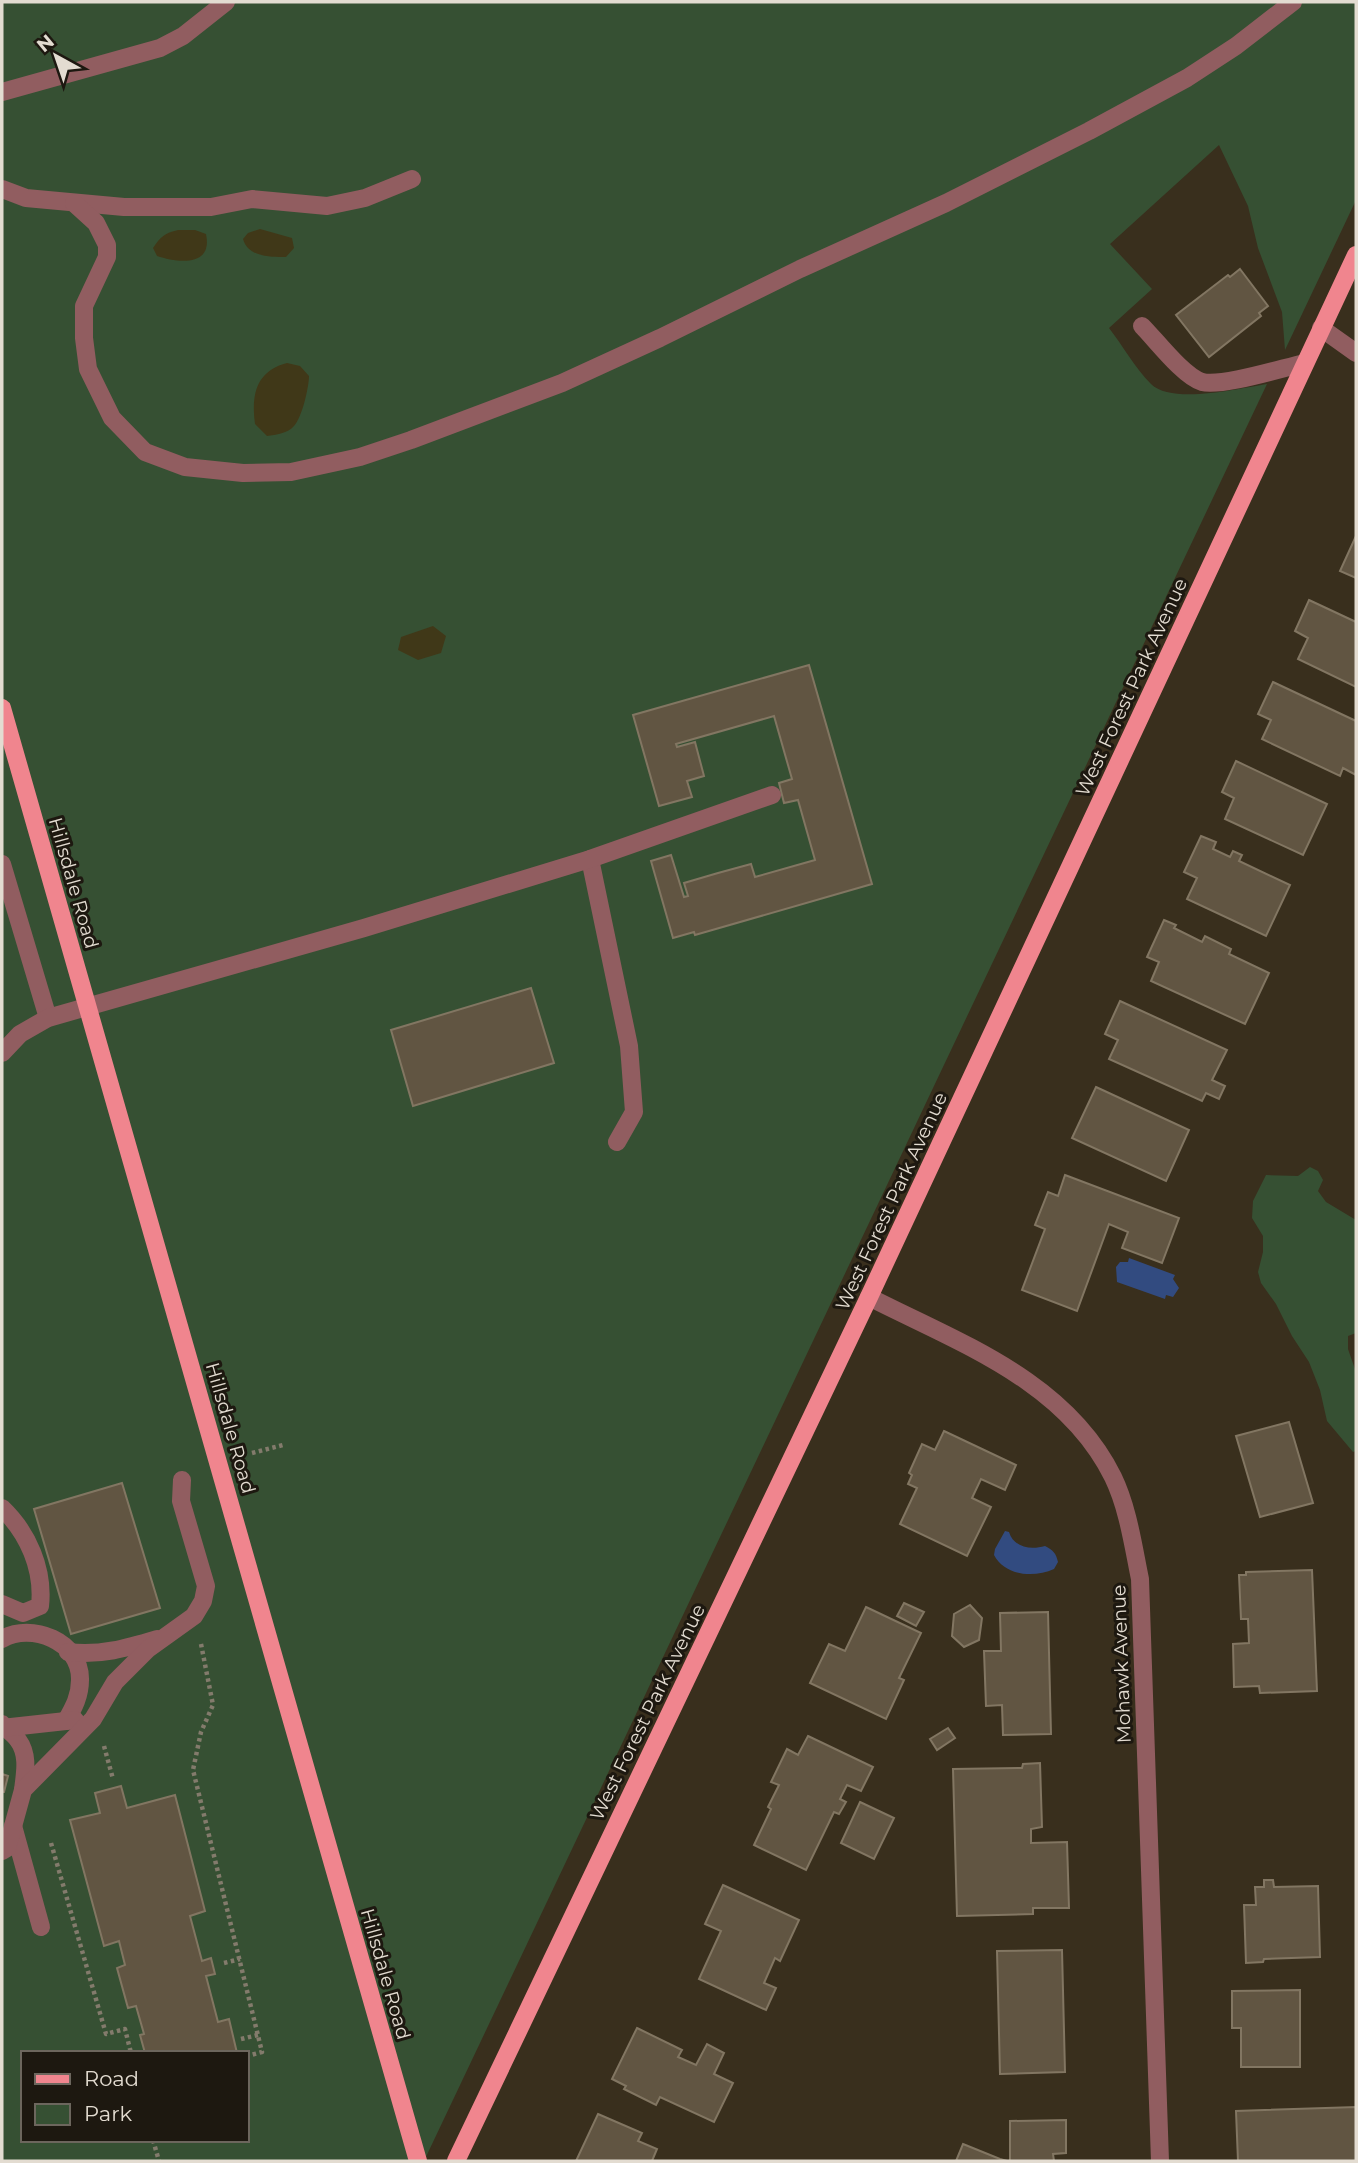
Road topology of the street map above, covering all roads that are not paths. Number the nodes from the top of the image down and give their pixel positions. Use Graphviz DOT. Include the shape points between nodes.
graph roads {
  1 [pos="226,2"];
  2 [pos="1293,2"];
  3 [pos="2,92"];
  4 [pos="412,179"];
  5 [pos="2,190"];
  6 [pos="74,203"];
  7 [pos="1356,255"];
  8 [pos="1142,326"];
  9 [pos="1321,328"];
  10 [pos="1356,353"];
  11 [pos="1305,363"];
  12 [pos="2,708"];
  13 [pos="772,795"];
  14 [pos="590,859"];
  15 [pos="2,864"];
  16 [pos="88,1007"];
  17 [pos="48,1018"];
  18 [pos="2,1052"];
  19 [pos="617,1142"];
  20 [pos="869,1297"];
  21 [pos="182,1480"];
  22 [pos="2,1508"];
  23 [pos="2,1604"];
  24 [pos="169,1635"];
  25 [pos="2,1639"];
  26 [pos="68,1652"];
  27 [pos="66,1721"];
  28 [pos="3,1727"];
  29 [pos="97,1727"];
  30 [pos="23,1790"];
  31 [pos="13,1826"];
  32 [pos="2,1851"];
  33 [pos="41,1927"];
  34 [pos="418,2161"];
  35 [pos="456,2161"];
  36 [pos="1160,2161"];
  1 -- 3 [label="street" via="184,36 160,48"];
  2 -- 6 [label="street" via="1187,78 1089,131 648,344 562,383 411,440 291,472 185,467 145,453 112,418 88,369 83,306 107,257 107,245 96,223"];
  4 -- 6 [label="street" via="365,198 327,206 252,199 211,207"];
  5 -- 6 [label="street" via="26,198"];
  7 -- 9 [label="main road, West Forest Park Avenue"];
  8 -- 11 [label="street" via="1202,382"];
  9 -- 10 [label="street"];
  9 -- 11 [label="main road, West Forest Park Avenue"];
  11 -- 20 [label="main road, West Forest Park Avenue"];
  12 -- 16 [label="main road, Hillsdale Road"];
  13 -- 14 [label="street"];
  14 -- 16 [label="street"];
  14 -- 19 [label="street" via="629,1046 634,1112"];
  15 -- 17 [label="street"];
  16 -- 17 [label="street"];
  16 -- 34 [label="main road, Hillsdale Road"];
  17 -- 18 [label="street" via="20,1034"];
  20 -- 35 [label="main road, West Forest Park Avenue"];
  20 -- 36 [label="street, Mohawk Avenue" via="1015,1371 1053,1399 1083,1432 1113,1477 1129,1524 1140,1579"];
  21 -- 24 [label="street" via="181,1501 206,1586 194,1616"];
  22 -- 23 [label="street" via="24,1532 42,1588 40,1606 31,1610 23,1613"];
  24 -- 26 [label="street" via="122,1650 90,1655"];
  24 -- 29 [label="street" via="115,1682"];
  25 -- 26 [label="street" via="14,1633 38,1632 64,1645"];
  26 -- 27 [label="street" via="81,1677 78,1699"];
  27 -- 28 [label="street"];
  27 -- 29 [label="street"];
  28 -- 30 [label="street" via="24,1751"];
  29 -- 30 [label="street"];
  30 -- 31 [label="street"];
  31 -- 32 [label="street"];
  31 -- 33 [label="street"];
}
